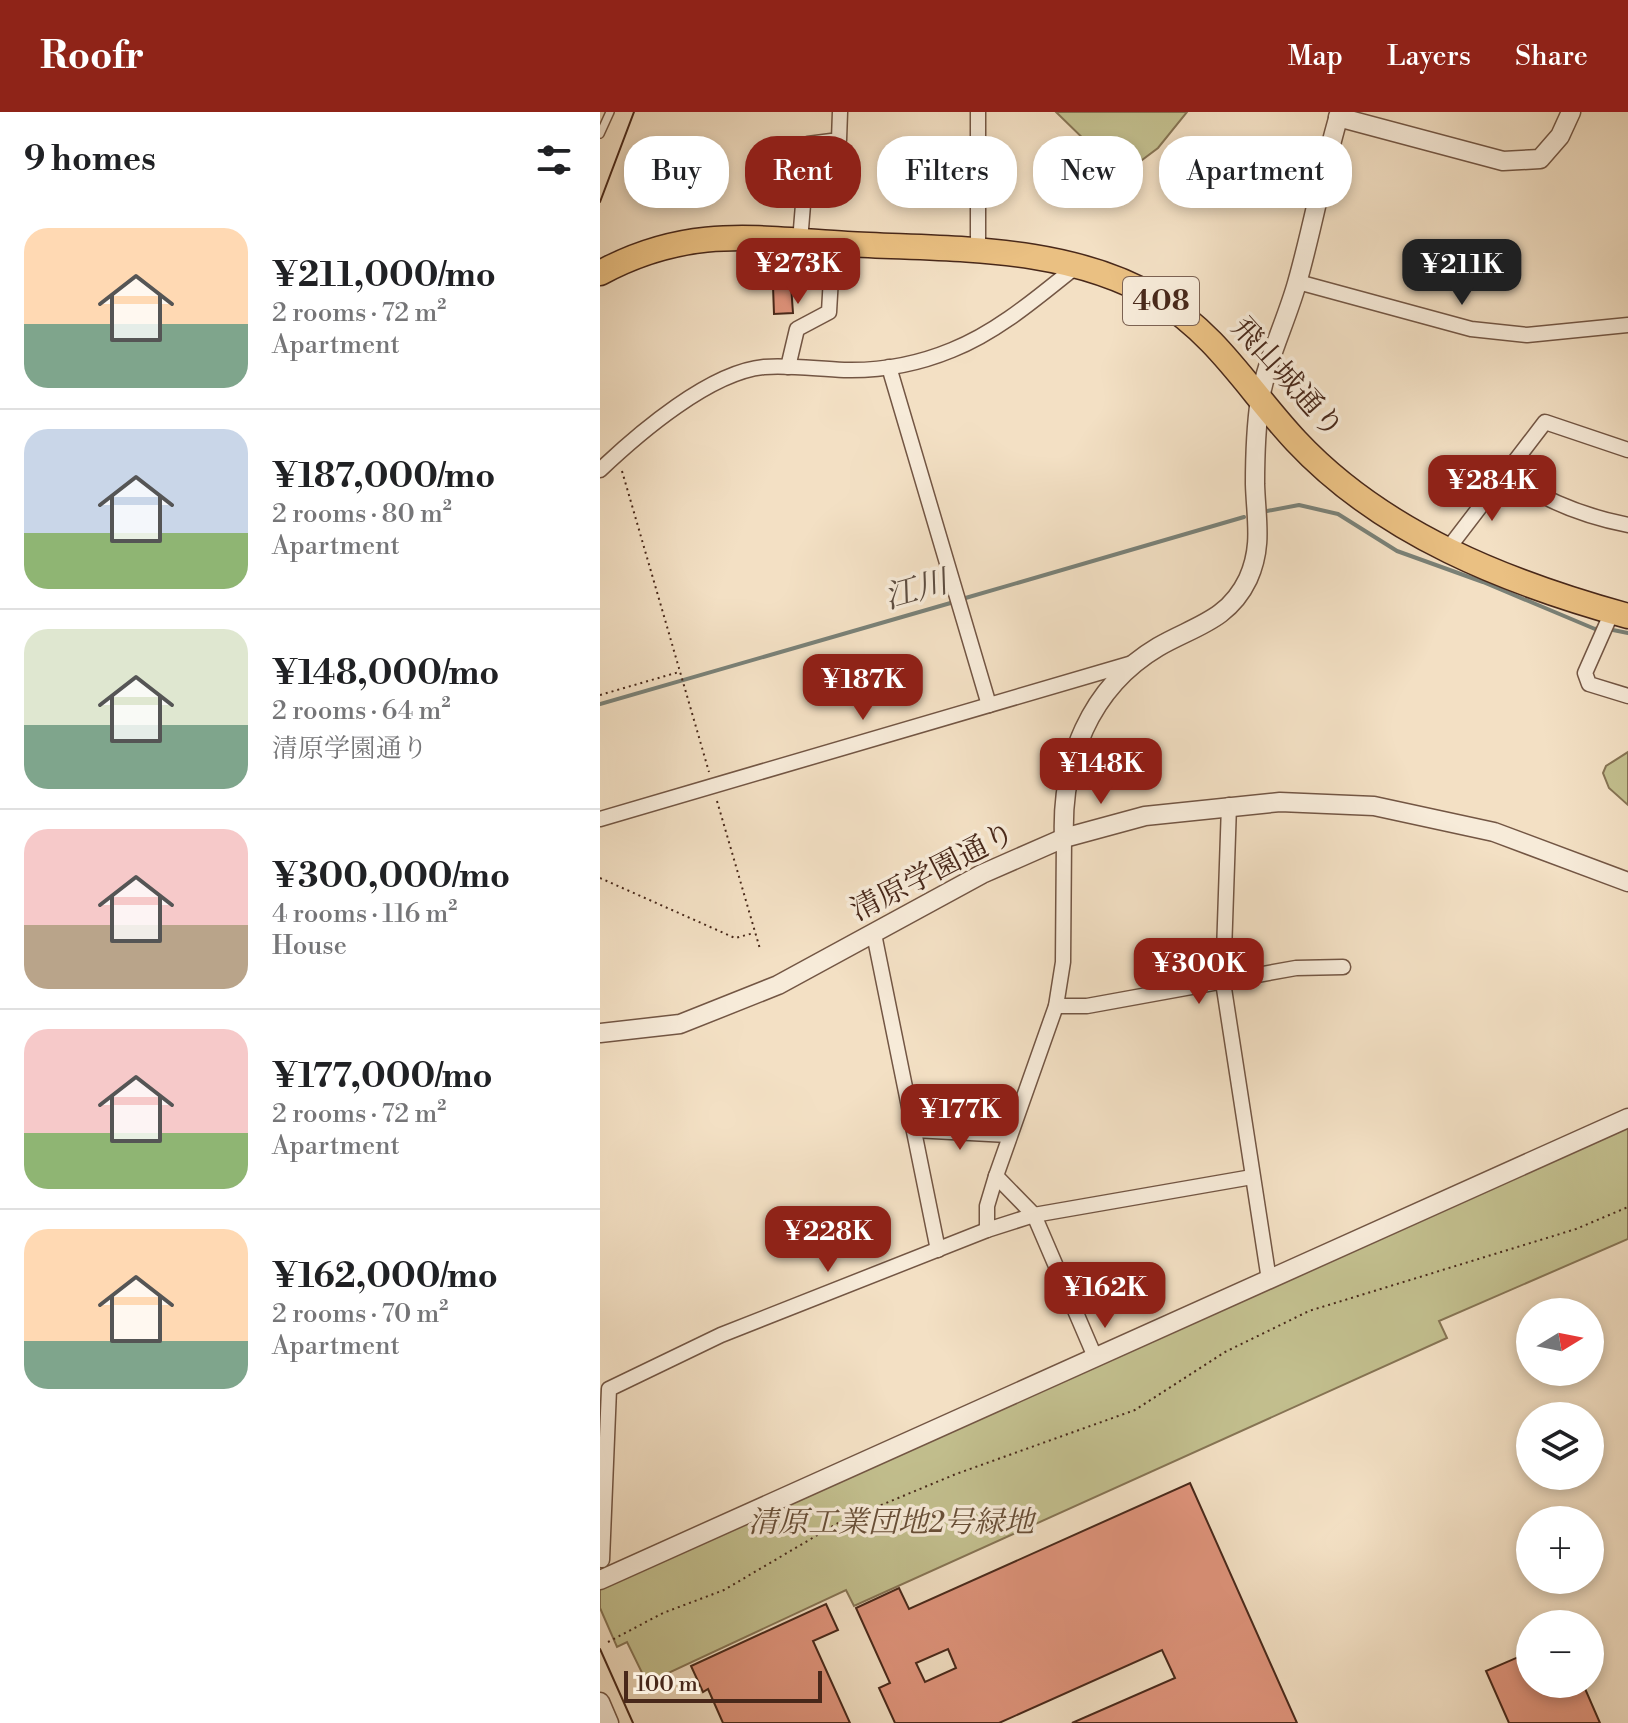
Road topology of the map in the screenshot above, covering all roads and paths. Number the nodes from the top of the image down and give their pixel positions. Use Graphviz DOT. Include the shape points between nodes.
graph roads {
  1 [pos="610,112"];
  2 [pos="840,112"];
  3 [pos="978,112"];
  4 [pos="1571,112"];
  5 [pos="1339,114"];
  6 [pos="600,134"];
  7 [pos="800,241"];
  8 [pos="833,243"];
  9 [pos="978,251"];
  10 [pos="1080,264"];
  11 [pos="600,273"];
  12 [pos="1298,282"];
  13 [pos="1628,325"];
  14 [pos="788,367"];
  15 [pos="889,367"];
  16 [pos="1260,398"];
  17 [pos="1628,450"];
  18 [pos="617,454"];
  19 [pos="600,470"];
  20 [pos="1506,473"];
  21 [pos="1628,525"];
  22 [pos="1447,550"];
  23 [pos="1620,614"];
  24 [pos="1136,661"];
  25 [pos="680,672"];
  26 [pos="600,695"];
  27 [pos="1628,696"];
  28 [pos="989,705"];
  29 [pos="713,786"];
  30 [pos="1229,805"];
  31 [pos="600,819"];
  32 [pos="1064,838"];
  33 [pos="600,878"];
  34 [pos="1628,882"];
  35 [pos="756,933"];
  36 [pos="874,934"];
  37 [pos="760,949"];
  38 [pos="1343,967"];
  39 [pos="1223,982"];
  40 [pos="1056,1006"];
  41 [pos="600,1033"];
  42 [pos="1628,1118"];
  43 [pos="914,1130"];
  44 [pos="1008,1135"];
  45 [pos="996,1176"];
  46 [pos="1252,1177"];
  47 [pos="1628,1207"];
  48 [pos="1034,1215"];
  49 [pos="987,1230"];
  50 [pos="938,1250"];
  51 [pos="1269,1280"];
  52 [pos="1095,1357"];
  53 [pos="602,1560"];
  54 [pos="600,1580"];
  55 [pos="608,1642"];
  56 [pos="600,1702"];
  57 [pos="609,1723"];
  1 -- 6 [label="lane"];
  2 -- 7 [label="street" via="839,140 808,144"];
  3 -- 9 [label="street"];
  4 -- 5 [label="street" via="1560,136 1540,159 1503,161"];
  5 -- 12 [label="street"];
  7 -- 8 [label="highway, 飛山城通り / 408"];
  7 -- 11 [label="highway, 飛山城通り / 408" via="699,238 648,250"];
  8 -- 9 [label="highway, 飛山城通り / 408"];
  8 -- 14 [label="street" via="829,312 797,329"];
  9 -- 10 [label="highway, 飛山城通り / 408"];
  10 -- 15 [label="street" via="978,338"];
  10 -- 16 [label="highway, 飛山城通り / 408" via="1185,317"];
  12 -- 13 [label="street" via="1471,329 1527,335"];
  12 -- 16 [label="street"];
  14 -- 15 [label="street"];
  14 -- 18 [label="street" via="743,370 722,379"];
  15 -- 28 [label="street"];
  16 -- 22 [label="highway, 飛山城通り / 408" via="1298,443 1360,499"];
  16 -- 24 [label="street" via="1257,556 1246,583 1229,607 1205,626"];
  17 -- 20 [label="street" via="1545,422"];
  18 -- 19 [label="street"];
  18 -- 25 [label="path"];
  20 -- 21 [label="street" via="1555,503"];
  20 -- 22 [label="street"];
  22 -- 23 [label="highway, 飛山城通り / 408"];
  23 -- 27 [label="street" via="1585,673 1589,684"];
  24 -- 28 [label="street"];
  24 -- 32 [label="street" via="1096,706 1081,733 1062,799"];
  25 -- 26 [label="path"];
  25 -- 29 [label="path"];
  28 -- 29 [label="street"];
  29 -- 31 [label="street"];
  29 -- 35 [label="path"];
  30 -- 32 [label="street, 清原学園通り" via="1145,816"];
  30 -- 34 [label="street, 清原学園通り" via="1327,803 1429,815 1494,832"];
  30 -- 39 [label="street"];
  32 -- 36 [label="street, 清原学園通り" via="982,874"];
  32 -- 40 [label="street" via="1063,962"];
  33 -- 35 [label="path" via="735,938"];
  35 -- 37 [label="path"];
  36 -- 41 [label="street, 清原学園通り" via="778,985 680,1024"];
  36 -- 43 [label="street"];
  38 -- 39 [label="street" via="1296,968"];
  39 -- 40 [label="street" via="1087,1006"];
  39 -- 46 [label="street"];
  40 -- 44 [label="street"];
  42 -- 51 [label="street"];
  43 -- 44 [label="street"];
  43 -- 50 [label="street"];
  44 -- 45 [label="street"];
  45 -- 48 [label="street"];
  45 -- 49 [label="street"];
  46 -- 48 [label="street"];
  46 -- 51 [label="street"];
  47 -- 55 [label="path" via="1576,1229 1309,1311 1225,1352 1135,1410 838,1523 724,1590"];
  48 -- 49 [label="street"];
  48 -- 52 [label="street"];
  49 -- 50 [label="street"];
  50 -- 53 [label="street" via="721,1335 609,1389"];
  51 -- 52 [label="street"];
  52 -- 54 [label="street"];
  56 -- 57 [label="street"];
}
